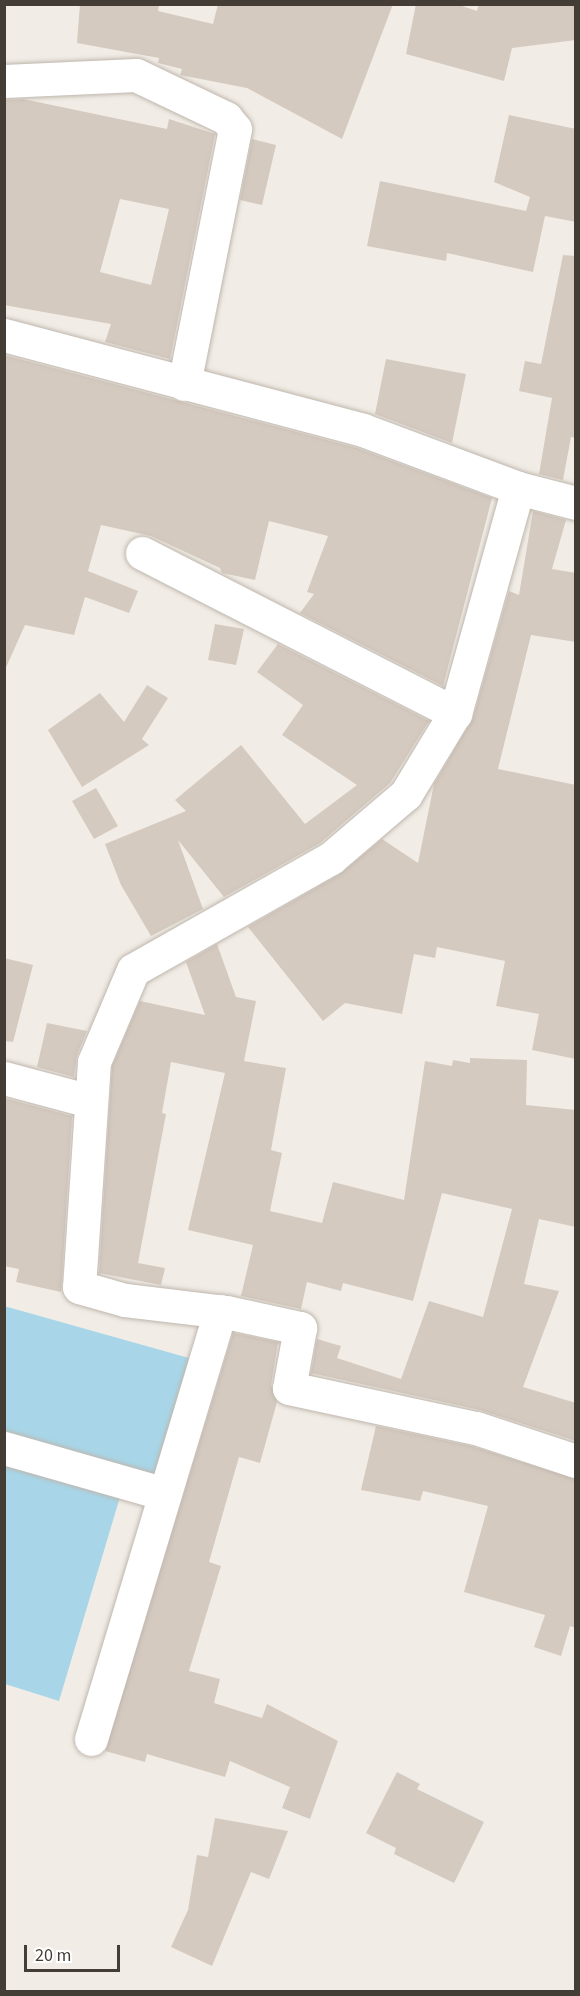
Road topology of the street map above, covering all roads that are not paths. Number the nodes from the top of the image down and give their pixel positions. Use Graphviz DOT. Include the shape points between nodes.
graph roads {
  1 [pos="4,81"];
  2 [pos="4,335"];
  3 [pos="184,384"];
  4 [pos="518,488"];
  5 [pos="576,503"];
  6 [pos="142,553"];
  7 [pos="455,713"];
  8 [pos="4,1078"];
  9 [pos="90,1101"];
  10 [pos="220,1311"];
  11 [pos="4,1448"];
  12 [pos="576,1461"];
  13 [pos="165,1494"];
  14 [pos="91,1739"];
  1 -- 3 [label="street" via="136,75 226,118 235,129"];
  2 -- 3 [label="street"];
  3 -- 4 [label="street" via="363,430"];
  4 -- 5 [label="street"];
  4 -- 7 [label="street"];
  6 -- 7 [label="street"];
  7 -- 9 [label="street" via="406,794 331,858 133,970 94,1062"];
  8 -- 9 [label="street"];
  9 -- 10 [label="street" via="79,1287 125,1300"];
  10 -- 12 [label="street" via="300,1328 289,1388 476,1428"];
  10 -- 13 [label="street"];
  11 -- 13 [label="street"];
  13 -- 14 [label="street"];
}
